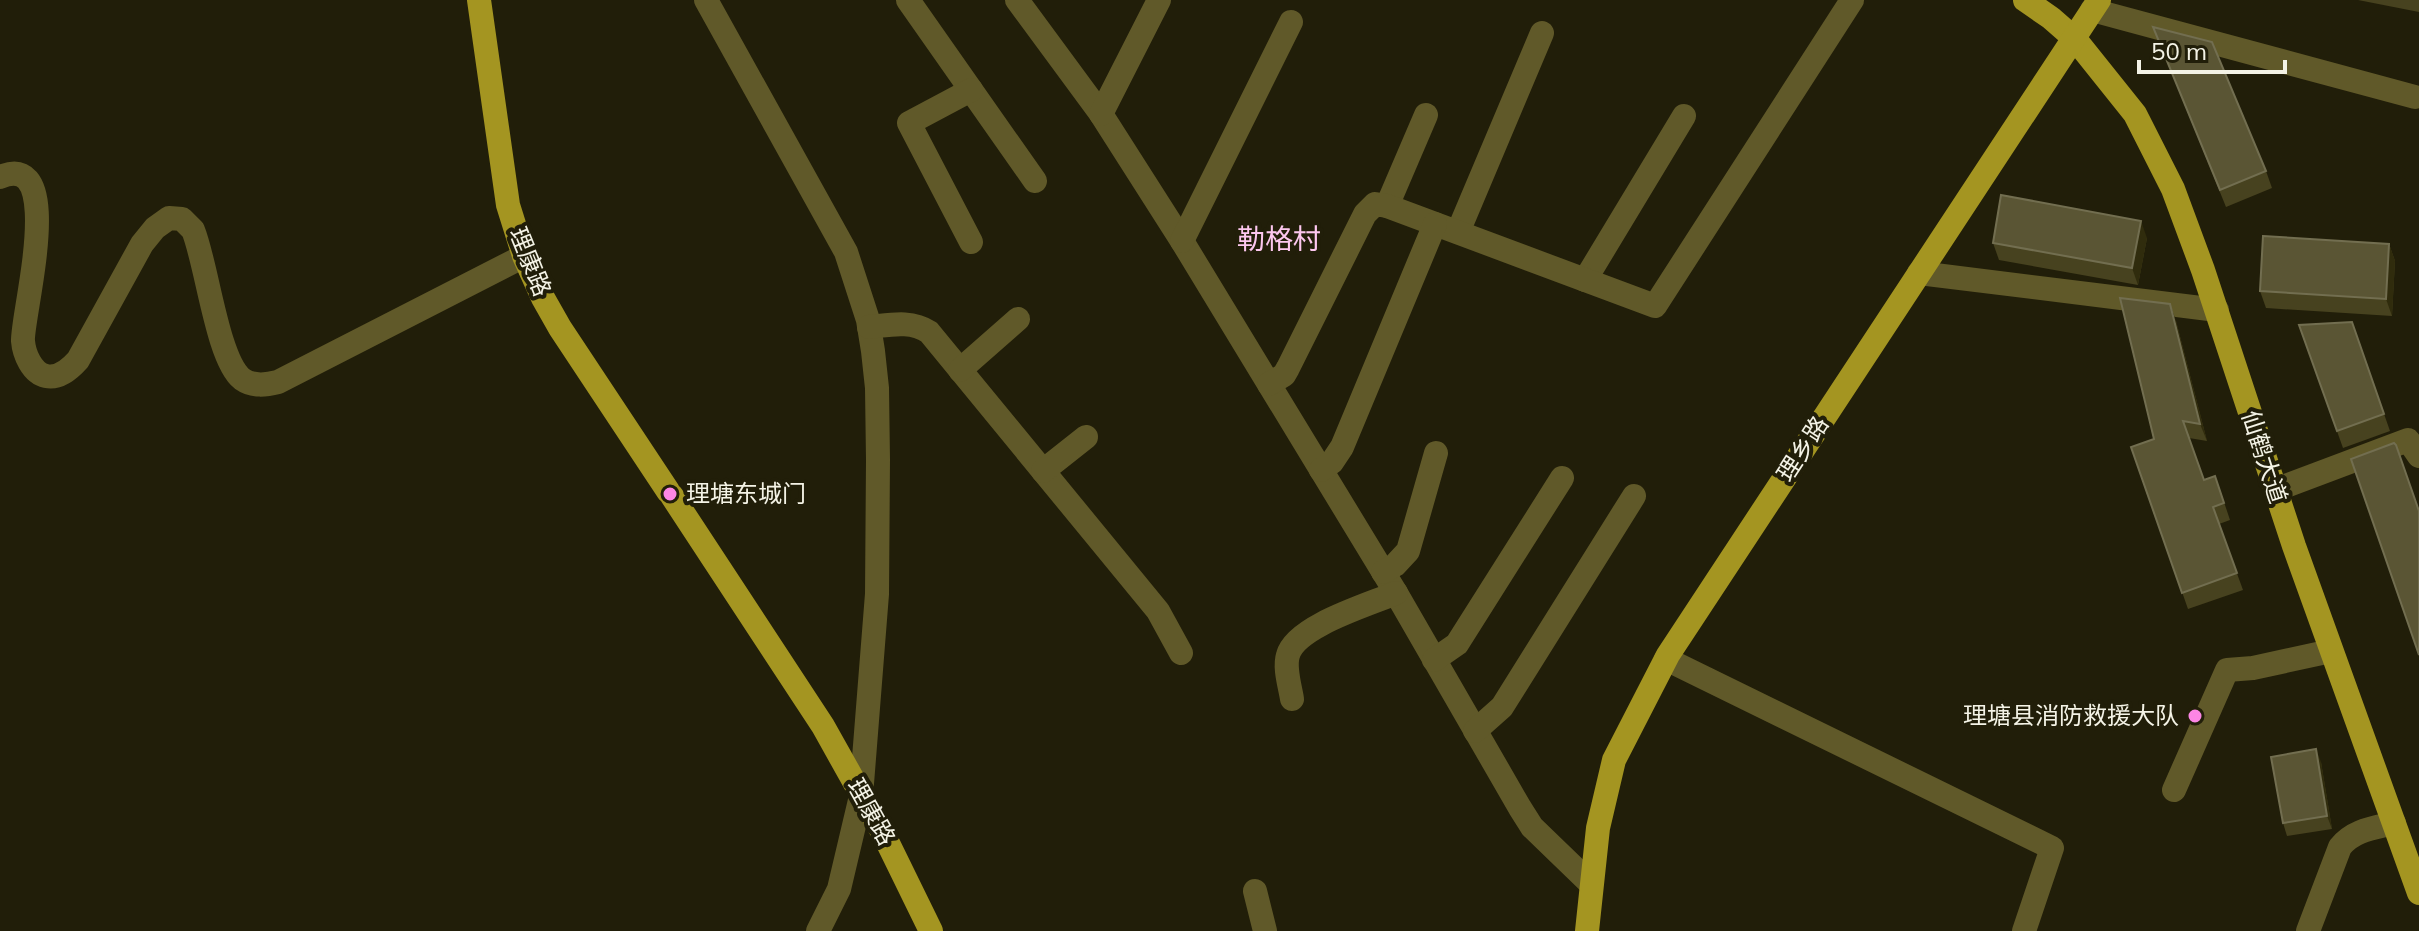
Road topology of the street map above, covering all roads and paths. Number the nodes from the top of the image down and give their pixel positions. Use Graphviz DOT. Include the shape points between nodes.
graph roads {
  1 [pos="479,0"];
  2 [pos="908,0"];
  3 [pos="1017,0"];
  4 [pos="1159,0"];
  5 [pos="1852,0"];
  6 [pos="2025,0"];
  7 [pos="711,2"];
  8 [pos="2096,5"];
  9 [pos="1291,22"];
  10 [pos="1542,33"];
  11 [pos="2075,39"];
  12 [pos="971,90"];
  13 [pos="2415,97"];
  14 [pos="1101,114"];
  15 [pos="1426,115"];
  16 [pos="1684,116"];
  17 [pos="0,177"];
  18 [pos="1035,181"];
  19 [pos="1387,206"];
  20 [pos="1446,228"];
  21 [pos="1182,241"];
  22 [pos="971,242"];
  23 [pos="524,256"];
  24 [pos="1919,273"];
  25 [pos="1585,280"];
  26 [pos="2217,310"];
  27 [pos="1018,319"];
  28 [pos="869,327"];
  29 [pos="960,370"];
  30 [pos="1269,384"];
  31 [pos="1086,437"];
  32 [pos="1436,453"];
  33 [pos="2419,456"];
  34 [pos="1321,470"];
  35 [pos="1043,471"];
  36 [pos="1562,478"];
  37 [pos="2275,490"];
  38 [pos="1634,496"];
  39 [pos="1389,582"];
  40 [pos="2331,651"];
  41 [pos="1181,653"];
  42 [pos="1666,659"];
  43 [pos="1434,660"];
  44 [pos="1292,699"];
  45 [pos="1475,731"];
  46 [pos="2174,790"];
  47 [pos="861,796"];
  48 [pos="2394,823"];
  49 [pos="1591,884"];
  50 [pos="1255,891"];
  51 [pos="2419,893"];
  52 [pos="818,931"];
  53 [pos="931,931"];
  54 [pos="1265,931"];
  55 [pos="1587,931"];
  56 [pos="2024,931"];
  57 [pos="2308,931"];
  1 -- 23 [label="main road, 理康路" via="508,205"];
  2 -- 12 [label="street"];
  3 -- 14 [label="street"];
  4 -- 14 [label="street"];
  5 -- 25 [label="street" via="1655,306"];
  6 -- 11 [label="main road, 仙鹤大道"];
  7 -- 28 [label="street" via="846,252"];
  8 -- 11 [label="main road, 理乡路"];
  8 -- 13 [label="street"];
  9 -- 21 [label="street"];
  10 -- 20 [label="street"];
  11 -- 24 [label="main road, 理乡路"];
  11 -- 26 [label="main road, 仙鹤大道" via="2135,114 2173,189"];
  12 -- 18 [label="street"];
  12 -- 22 [label="street" via="909,123"];
  14 -- 21 [label="street"];
  15 -- 19 [label="street"];
  16 -- 25 [label="street"];
  17 -- 23 [label="street" via="21,175 34,195 36,254 23,344 30,363 48,376 60,375 78,360 142,244 169,218 182,219 193,230 226,352 239,377 256,385 278,382"];
  19 -- 20 [label="street"];
  19 -- 30 [label="street" via="1375,204 1368,210 1288,368"];
  20 -- 25 [label="street"];
  20 -- 34 [label="street" via="1342,447"];
  21 -- 30 [label="street"];
  23 -- 47 [label="main road, 理康路" via="560,328 823,726"];
  24 -- 26 [label="street"];
  24 -- 42 [label="main road, 理乡路"];
  26 -- 37 [label="main road, 仙鹤大道"];
  27 -- 29 [label="street"];
  28 -- 29 [label="street" via="920,326"];
  28 -- 47 [label="street" via="877,388 878,507"];
  29 -- 35 [label="street"];
  30 -- 34 [label="street"];
  31 -- 35 [label="street"];
  32 -- 39 [label="street" via="1408,551"];
  33 -- 37 [label="street" via="2408,440"];
  34 -- 39 [label="street"];
  35 -- 41 [label="street" via="1158,611"];
  36 -- 43 [label="street" via="1457,644"];
  37 -- 40 [label="main road, 仙鹤大道"];
  38 -- 45 [label="street" via="1502,707"];
  39 -- 43 [label="street"];
  39 -- 44 [label="street" via="1292,644 1287,658"];
  40 -- 46 [label="street" via="2227,670"];
  40 -- 48 [label="main road, 仙鹤大道"];
  42 -- 49 [label="main road, 理乡路" via="1614,760"];
  42 -- 56 [label="street" via="2052,848"];
  43 -- 45 [label="street"];
  45 -- 49 [label="street" via="1532,827"];
  47 -- 52 [label="street" via="839,889"];
  47 -- 53 [label="main road, 理康路"];
  48 -- 51 [label="main road, 仙鹤大道"];
  48 -- 57 [label="street" via="2361,832 2340,847"];
  49 -- 55 [label="main road, 理乡路"];
  50 -- 54 [label="street"];
}
